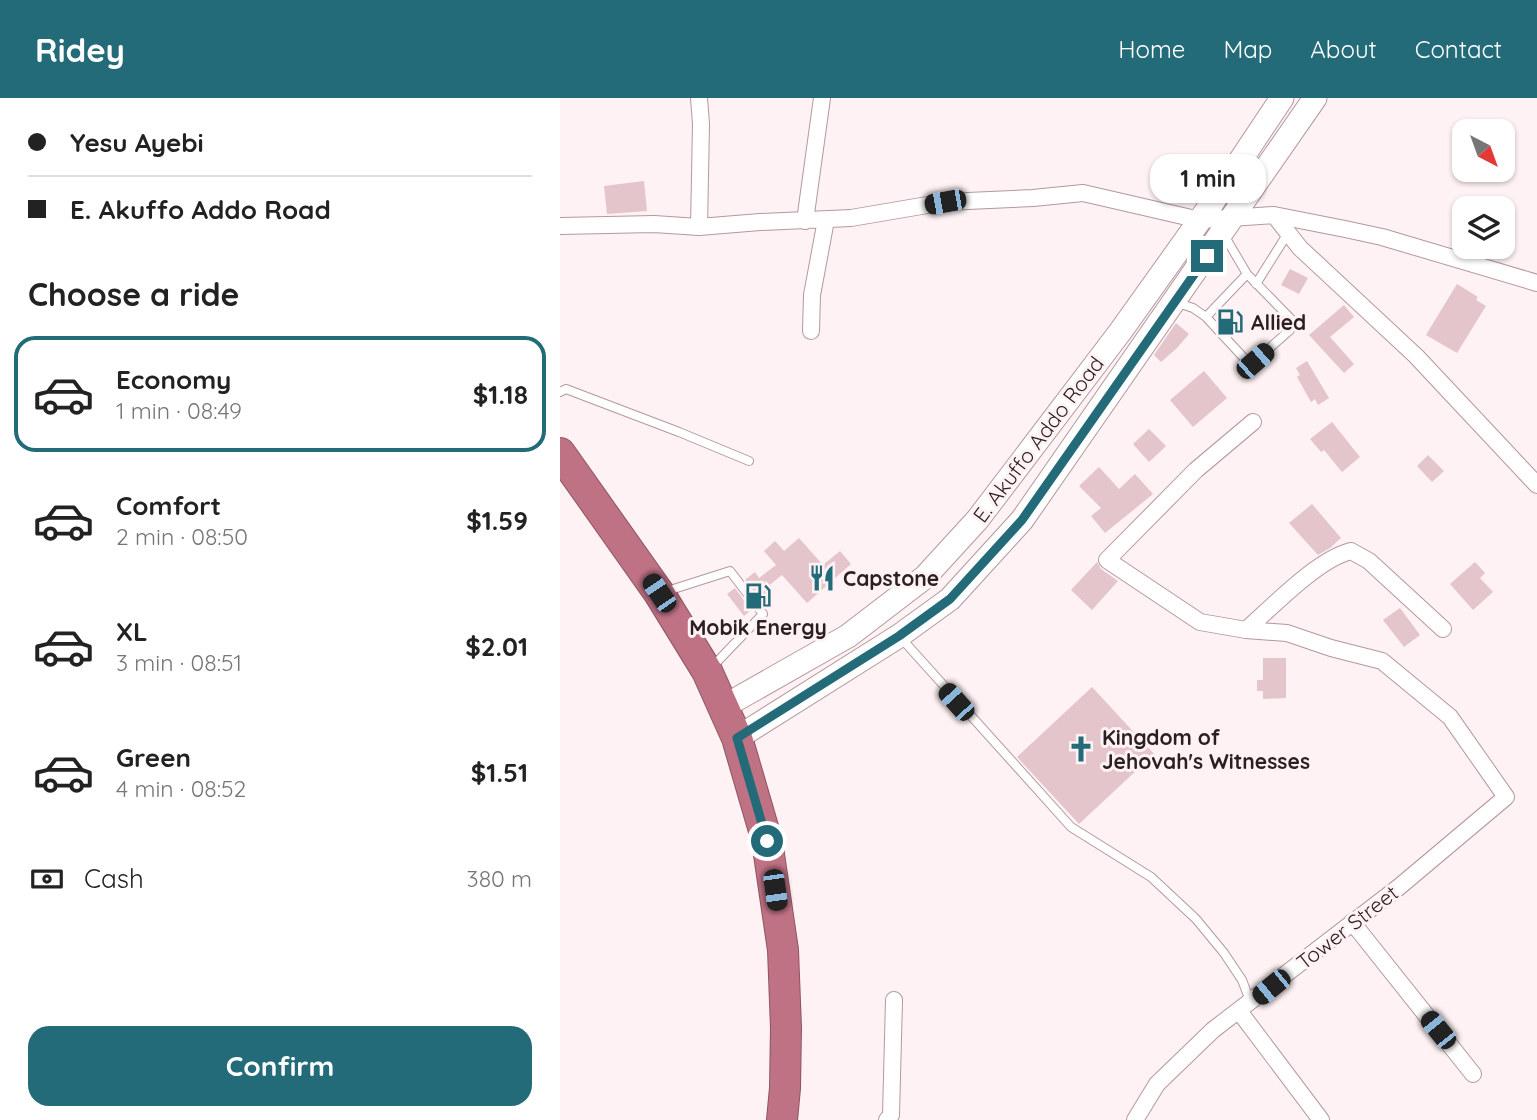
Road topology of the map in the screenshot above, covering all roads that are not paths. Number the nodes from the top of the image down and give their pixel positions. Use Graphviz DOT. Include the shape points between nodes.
graph roads {
  1 [pos="699,98"];
  2 [pos="822,98"];
  3 [pos="1282,98"];
  4 [pos="1315,98"];
  5 [pos="1274,215"];
  6 [pos="826,220"];
  7 [pos="1199,220"];
  8 [pos="805,221"];
  9 [pos="1228,225"];
  10 [pos="560,226"];
  11 [pos="699,227"];
  12 [pos="1288,233"];
  13 [pos="1247,274"];
  14 [pos="1537,283"];
  15 [pos="1255,284"];
  16 [pos="1175,302"];
  17 [pos="1206,317"];
  18 [pos="811,331"];
  19 [pos="560,392"];
  20 [pos="1253,422"];
  21 [pos="560,453"];
  22 [pos="749,461"];
  23 [pos="1537,485"];
  24 [pos="659,593"];
  25 [pos="1443,629"];
  26 [pos="1246,630"];
  27 [pos="899,636"];
  28 [pos="707,671"];
  29 [pos="723,707"];
  30 [pos="737,738"];
  31 [pos="1352,922"];
  32 [pos="894,1000"];
  33 [pos="1245,1007"];
  34 [pos="1473,1074"];
  35 [pos="782,1120"];
  36 [pos="887,1120"];
  37 [pos="1135,1120"];
  38 [pos="1321,1120"];
  1 -- 11 [label="street"];
  2 -- 8 [label="street"];
  3 -- 7 [label="main road, E. Akuffo Addo Road"];
  4 -- 9 [label="main road, E. Akuffo Addo Road"];
  5 -- 9 [label="street"];
  5 -- 12 [label="street"];
  5 -- 14 [label="street" via="1382,237"];
  6 -- 7 [label="street" via="945,202 1083,192"];
  6 -- 8 [label="street"];
  6 -- 18 [label="street"];
  7 -- 9 [label="street"];
  7 -- 29 [label="main road, E. Akuffo Addo Road" via="978,519 925,577 848,636"];
  8 -- 11 [label="street"];
  9 -- 13 [label="lane"];
  9 -- 16 [label="main road, E. Akuffo Addo Road"];
  10 -- 11 [label="street"];
  12 -- 15 [label="lane"];
  12 -- 23 [label="street" via="1416,356"];
  13 -- 15 [label="lane"];
  13 -- 17 [label="lane"];
  15 -- 17 [label="lane" via="1293,325 1255,361 1243,357"];
  16 -- 17 [label="lane"];
  16 -- 27 [label="main road, E. Akuffo Addo Road" via="1022,520 950,599"];
  19 -- 22 [label="lane" via="566,389"];
  20 -- 26 [label="street" via="1196,470 1107,559 1200,622"];
  21 -- 24 [label="highway"];
  24 -- 28 [label="highway"];
  24 -- 28 [label="lane" via="730,570 763,614"];
  25 -- 26 [label="street" via="1369,561 1351,551 1338,554 1311,573"];
  26 -- 31 [label="street, Tower Street" via="1287,633 1382,661 1450,717 1506,797"];
  27 -- 30 [label="main road, E. Akuffo Addo Road"];
  27 -- 33 [label="lane" via="1071,827 1150,877 1196,919 1236,971"];
  28 -- 29 [label="highway"];
  29 -- 30 [label="highway"];
  30 -- 35 [label="highway" via="767,841 783,950"];
  31 -- 33 [label="street, Tower Street"];
  31 -- 34 [label="street"];
  32 -- 36 [label="street" via="891,1115"];
  33 -- 37 [label="street, Tower Street" via="1213,1030 1157,1084"];
  33 -- 38 [label="street"];
}
